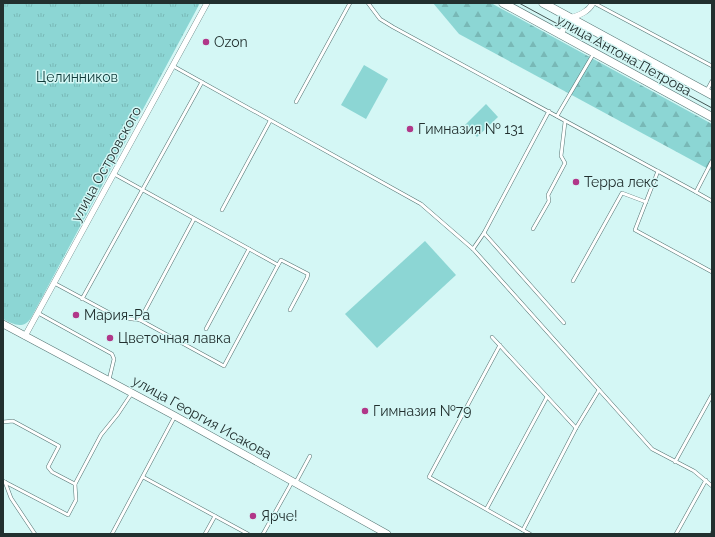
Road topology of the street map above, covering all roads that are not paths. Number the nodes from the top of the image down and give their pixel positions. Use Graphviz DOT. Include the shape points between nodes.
graph roads {
  1 [pos="207,3"];
  2 [pos="350,3"];
  3 [pos="368,3"];
  4 [pos="503,3"];
  5 [pos="543,3"];
  6 [pos="593,3"];
  7 [pos="570,18"];
  8 [pos="560,35"];
  9 [pos="594,53"];
  10 [pos="173,66"];
  11 [pos="712,66"];
  12 [pos="712,81"];
  13 [pos="202,82"];
  14 [pos="709,94"];
  15 [pos="296,102"];
  16 [pos="549,111"];
  17 [pos="557,116"];
  18 [pos="712,117"];
  19 [pos="270,121"];
  20 [pos="565,122"];
  21 [pos="712,161"];
  22 [pos="658,172"];
  23 [pos="114,174"];
  24 [pos="382,178"];
  25 [pos="380,182"];
  26 [pos="143,189"];
  27 [pos="696,192"];
  28 [pos="712,201"];
  29 [pos="646,202"];
  30 [pos="222,210"];
  31 [pos="194,219"];
  32 [pos="533,229"];
  33 [pos="484,233"];
  34 [pos="249,249"];
  35 [pos="473,249"];
  36 [pos="278,265"];
  37 [pos="712,272"];
  38 [pos="573,281"];
  39 [pos="54,283"];
  40 [pos="82,298"];
  41 [pos="290,310"];
  42 [pos="38,313"];
  43 [pos="140,320"];
  44 [pos="564,322"];
  45 [pos="3,324"];
  46 [pos="206,329"];
  47 [pos="25,336"];
  48 [pos="492,336"];
  49 [pos="500,345"];
  50 [pos="109,381"];
  51 [pos="599,390"];
  52 [pos="132,394"];
  53 [pos="712,395"];
  54 [pos="547,396"];
  55 [pos="175,416"];
  56 [pos="3,422"];
  57 [pos="576,428"];
  58 [pos="310,456"];
  59 [pos="675,462"];
  60 [pos="143,477"];
  61 [pos="706,480"];
  62 [pos="4,481"];
  63 [pos="294,483"];
  64 [pos="75,484"];
  65 [pos="3,486"];
  66 [pos="712,486"];
  67 [pos="487,508"];
  68 [pos="215,516"];
  69 [pos="523,530"];
  70 [pos="35,534"];
  71 [pos="112,534"];
  72 [pos="205,534"];
  73 [pos="248,534"];
  74 [pos="263,534"];
  75 [pos="387,534"];
  76 [pos="530,534"];
  77 [pos="676,534"];
  1 -- 10 [label="street, улица Островского"];
  2 -- 15 [label="lane"];
  3 -- 16 [label="lane" via="380,19"];
  4 -- 8 [label="main road, улица Антона Петрова"];
  5 -- 7 [label="main road, улица Антона Петрова"];
  6 -- 7 [label="street" via="582,14"];
  6 -- 11 [label="lane"];
  7 -- 8 [label="street"];
  7 -- 14 [label="main road, улица Антона Петрова"];
  8 -- 9 [label="main road, улица Антона Петрова"];
  9 -- 17 [label="lane"];
  9 -- 18 [label="main road, улица Антона Петрова"];
  10 -- 13 [label="lane"];
  10 -- 23 [label="street, улица Островского"];
  12 -- 14 [label="lane"];
  13 -- 19 [label="lane"];
  13 -- 26 [label="lane"];
  16 -- 17 [label="lane"];
  16 -- 33 [label="lane"];
  17 -- 20 [label="lane"];
  19 -- 25 [label="lane"];
  19 -- 30 [label="lane"];
  20 -- 22 [label="lane"];
  20 -- 32 [label="lane" via="562,156 565,163 548,195 549,201"];
  21 -- 27 [label="lane"];
  22 -- 27 [label="lane"];
  22 -- 29 [label="lane"];
  23 -- 26 [label="lane"];
  23 -- 39 [label="street, улица Островского"];
  24 -- 25 [label="lane"];
  25 -- 35 [label="lane" via="421,204"];
  26 -- 31 [label="lane"];
  26 -- 40 [label="lane"];
  27 -- 28 [label="lane"];
  29 -- 37 [label="lane" via="635,230"];
  29 -- 38 [label="lane" via="622,193"];
  31 -- 34 [label="lane"];
  31 -- 43 [label="lane"];
  33 -- 35 [label="lane"];
  33 -- 44 [label="lane"];
  34 -- 36 [label="lane"];
  34 -- 46 [label="lane"];
  35 -- 51 [label="lane"];
  36 -- 41 [label="lane" via="281,260 308,274"];
  36 -- 43 [label="lane" via="224,366"];
  39 -- 40 [label="lane"];
  39 -- 42 [label="street, улица Островского"];
  40 -- 43 [label="lane" via="117,317"];
  42 -- 47 [label="street, улица Островского"];
  42 -- 50 [label="lane" via="112,354 114,359"];
  45 -- 47 [label="street, улица Георгия Исакова"];
  47 -- 50 [label="street, улица Георгия Исакова"];
  48 -- 49 [label="lane"];
  49 -- 54 [label="lane"];
  49 -- 67 [label="lane" via="429,477"];
  50 -- 52 [label="street, улица Георгия Исакова"];
  51 -- 57 [label="lane"];
  51 -- 59 [label="lane" via="652,449"];
  52 -- 55 [label="street, улица Георгия Исакова"];
  52 -- 64 [label="lane" via="101,435"];
  53 -- 59 [label="lane"];
  54 -- 57 [label="lane"];
  54 -- 67 [label="lane"];
  55 -- 60 [label="lane"];
  55 -- 63 [label="street, улица Георгия Исакова"];
  56 -- 64 [label="lane" via="13,421 59,446 48,467 52,472"];
  57 -- 69 [label="lane"];
  58 -- 63 [label="lane"];
  59 -- 61 [label="lane"];
  60 -- 68 [label="lane"];
  60 -- 71 [label="lane"];
  61 -- 66 [label="lane"];
  61 -- 77 [label="lane"];
  62 -- 64 [label="lane" via="68,515 76,500"];
  62 -- 65 [label="lane"];
  62 -- 70 [label="lane" via="11,498"];
  63 -- 74 [label="lane"];
  63 -- 75 [label="street, улица Георгия Исакова"];
  67 -- 69 [label="lane"];
  68 -- 72 [label="lane"];
  68 -- 73 [label="lane"];
  69 -- 76 [label="lane"];
}
